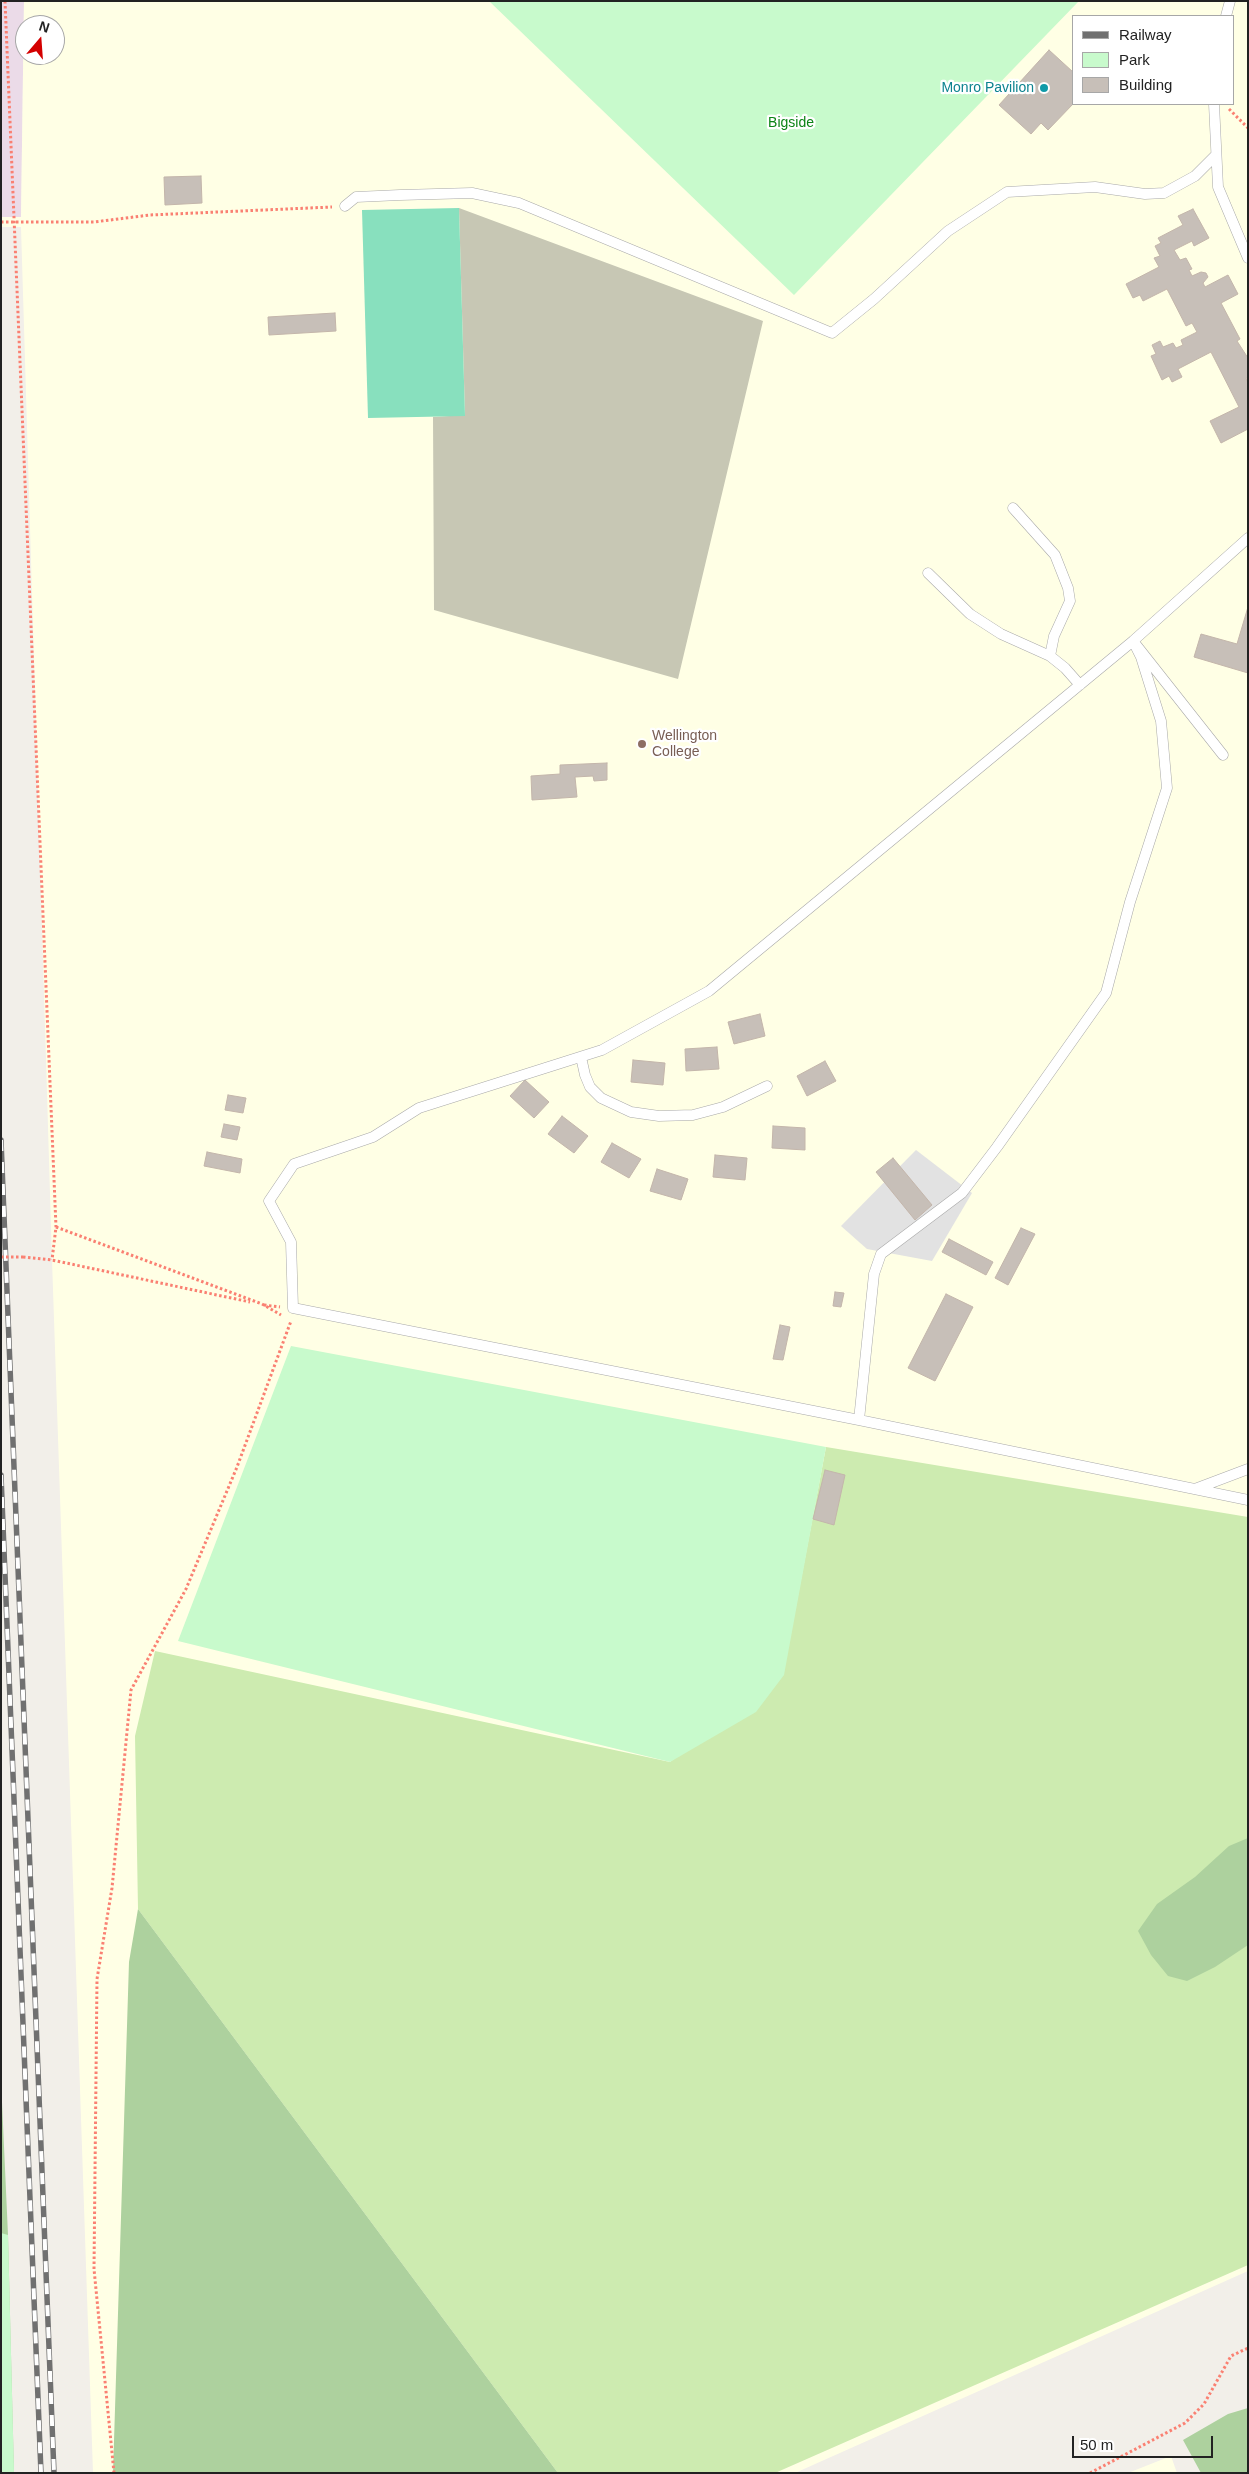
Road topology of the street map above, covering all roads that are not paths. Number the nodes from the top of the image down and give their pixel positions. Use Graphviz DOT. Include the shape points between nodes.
graph roads {
  1 [pos="1230,1"];
  2 [pos="1226,15"];
  3 [pos="1214,105"];
  4 [pos="1216,155"];
  5 [pos="345,206"];
  6 [pos="1248,258"];
  7 [pos="1013,508"];
  8 [pos="1248,538"];
  9 [pos="928,573"];
  10 [pos="1133,641"];
  11 [pos="1050,656"];
  12 [pos="1080,685"];
  13 [pos="1223,756"];
  14 [pos="581,1057"];
  15 [pos="767,1086"];
  16 [pos="859,1420"];
  17 [pos="1248,1469"];
  18 [pos="1194,1490"];
  19 [pos="1248,1500"];
  1 -- 2 [label="lane"];
  3 -- 4 [label="lane"];
  4 -- 5 [label="lane" via="1195,176 1164,193 1145,194 1096,187 1007,192 948,231 832,333 519,203 472,193 400,194 356,197"];
  4 -- 6 [label="lane" via="1218,187"];
  7 -- 11 [label="lane" via="1055,554 1068,588 1070,601 1054,636"];
  8 -- 10 [label="lane"];
  9 -- 11 [label="lane" via="984,624"];
  10 -- 12 [label="lane"];
  10 -- 13 [label="lane"];
  10 -- 16 [label="lane" via="1161,721 1167,788 1130,902 1106,993 962,1193 881,1254 874,1274"];
  11 -- 12 [label="lane"];
  12 -- 14 [label="lane" via="709,991 602,1050"];
  14 -- 15 [label="lane" via="590,1087 601,1098 640,1114 693,1115 723,1108"];
  14 -- 16 [label="lane" via="419,1108 374,1137 294,1164 269,1201 291,1242 293,1308"];
  16 -- 18 [label="lane"];
  17 -- 18 [label="lane"];
  18 -- 19 [label="lane"];
}
